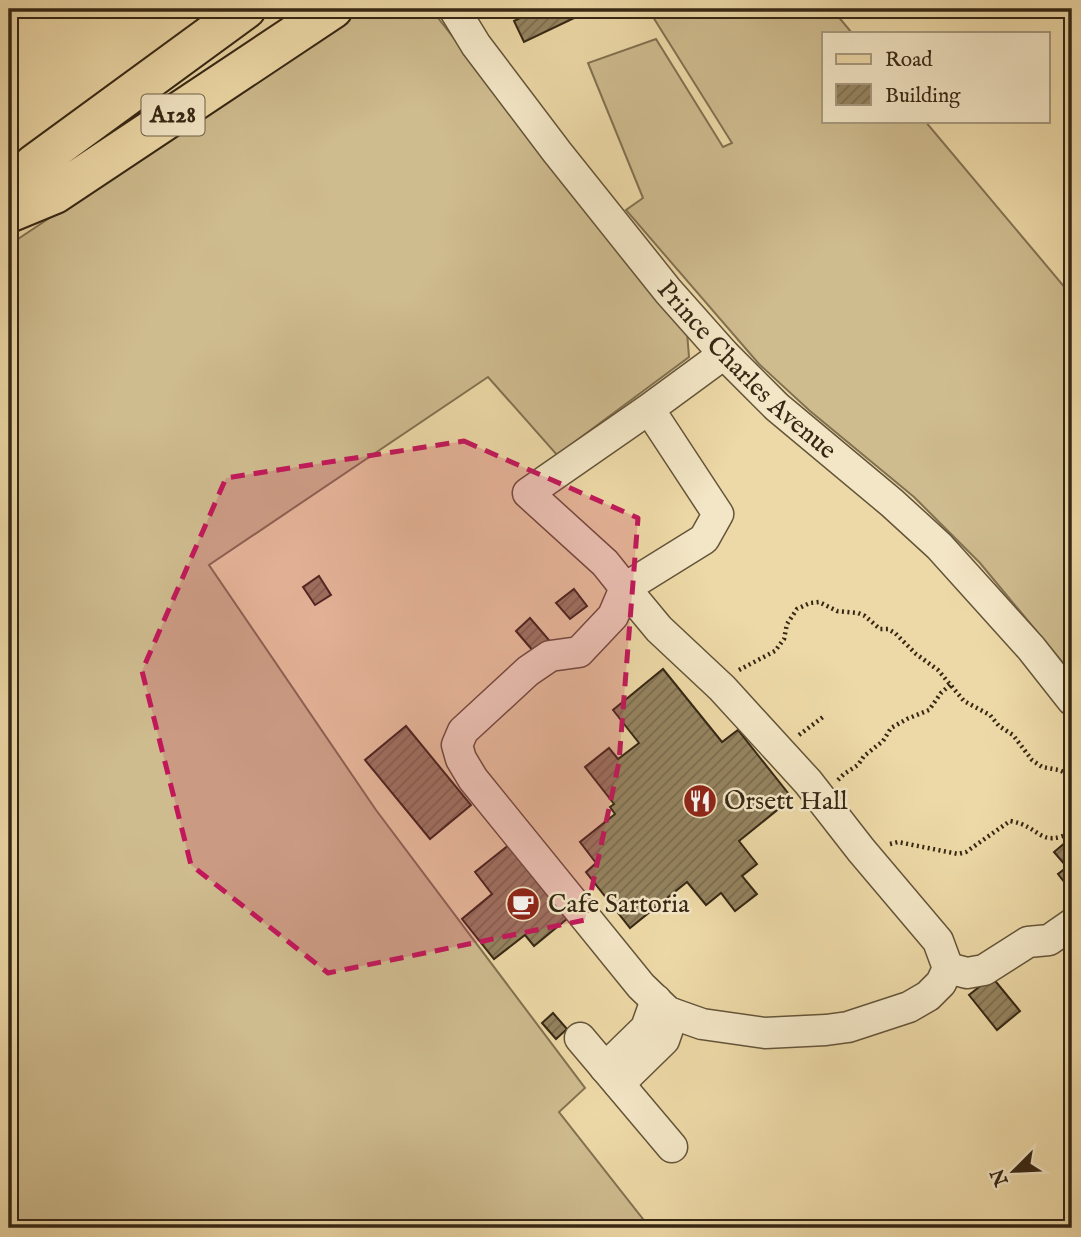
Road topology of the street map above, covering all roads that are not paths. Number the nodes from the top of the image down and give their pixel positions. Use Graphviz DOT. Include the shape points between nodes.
graph roads {
  1 [pos="246,9"];
  2 [pos="332,9"];
  3 [pos="454,9"];
  4 [pos="9,192"];
  5 [pos="9,213"];
  6 [pos="724,354"];
  7 [pos="649,409"];
  8 [pos="625,588"];
  9 [pos="1072,700"];
  10 [pos="1072,924"];
  11 [pos="948,968"];
  12 [pos="665,1007"];
  13 [pos="580,1038"];
  14 [pos="612,1076"];
  15 [pos="672,1147"];
  1 -- 4 [label="main road, A128" via="34,164"];
  2 -- 5 [label="main road, A128" via="55,194"];
  3 -- 6 [label="street, Prince Charles Avenue" via="557,152"];
  6 -- 7 [label="street"];
  6 -- 9 [label="street, Prince Charles Avenue" via="777,407 939,546"];
  7 -- 8 [label="street" via="718,514 704,539"];
  7 -- 8 [label="street" via="528,493 605,563"];
  8 -- 11 [label="street" via="822,800 938,941"];
  8 -- 12 [label="street" via="613,616 579,652 550,656 528,671 463,731 457,745 473,779 641,986"];
  10 -- 11 [label="street" via="1049,940 1028,942 984,970 967,973"];
  11 -- 12 [label="street" via="929,996 848,1027 765,1033 702,1024"];
  12 -- 14 [label="street"];
  13 -- 14 [label="street"];
  14 -- 15 [label="street"];
}
